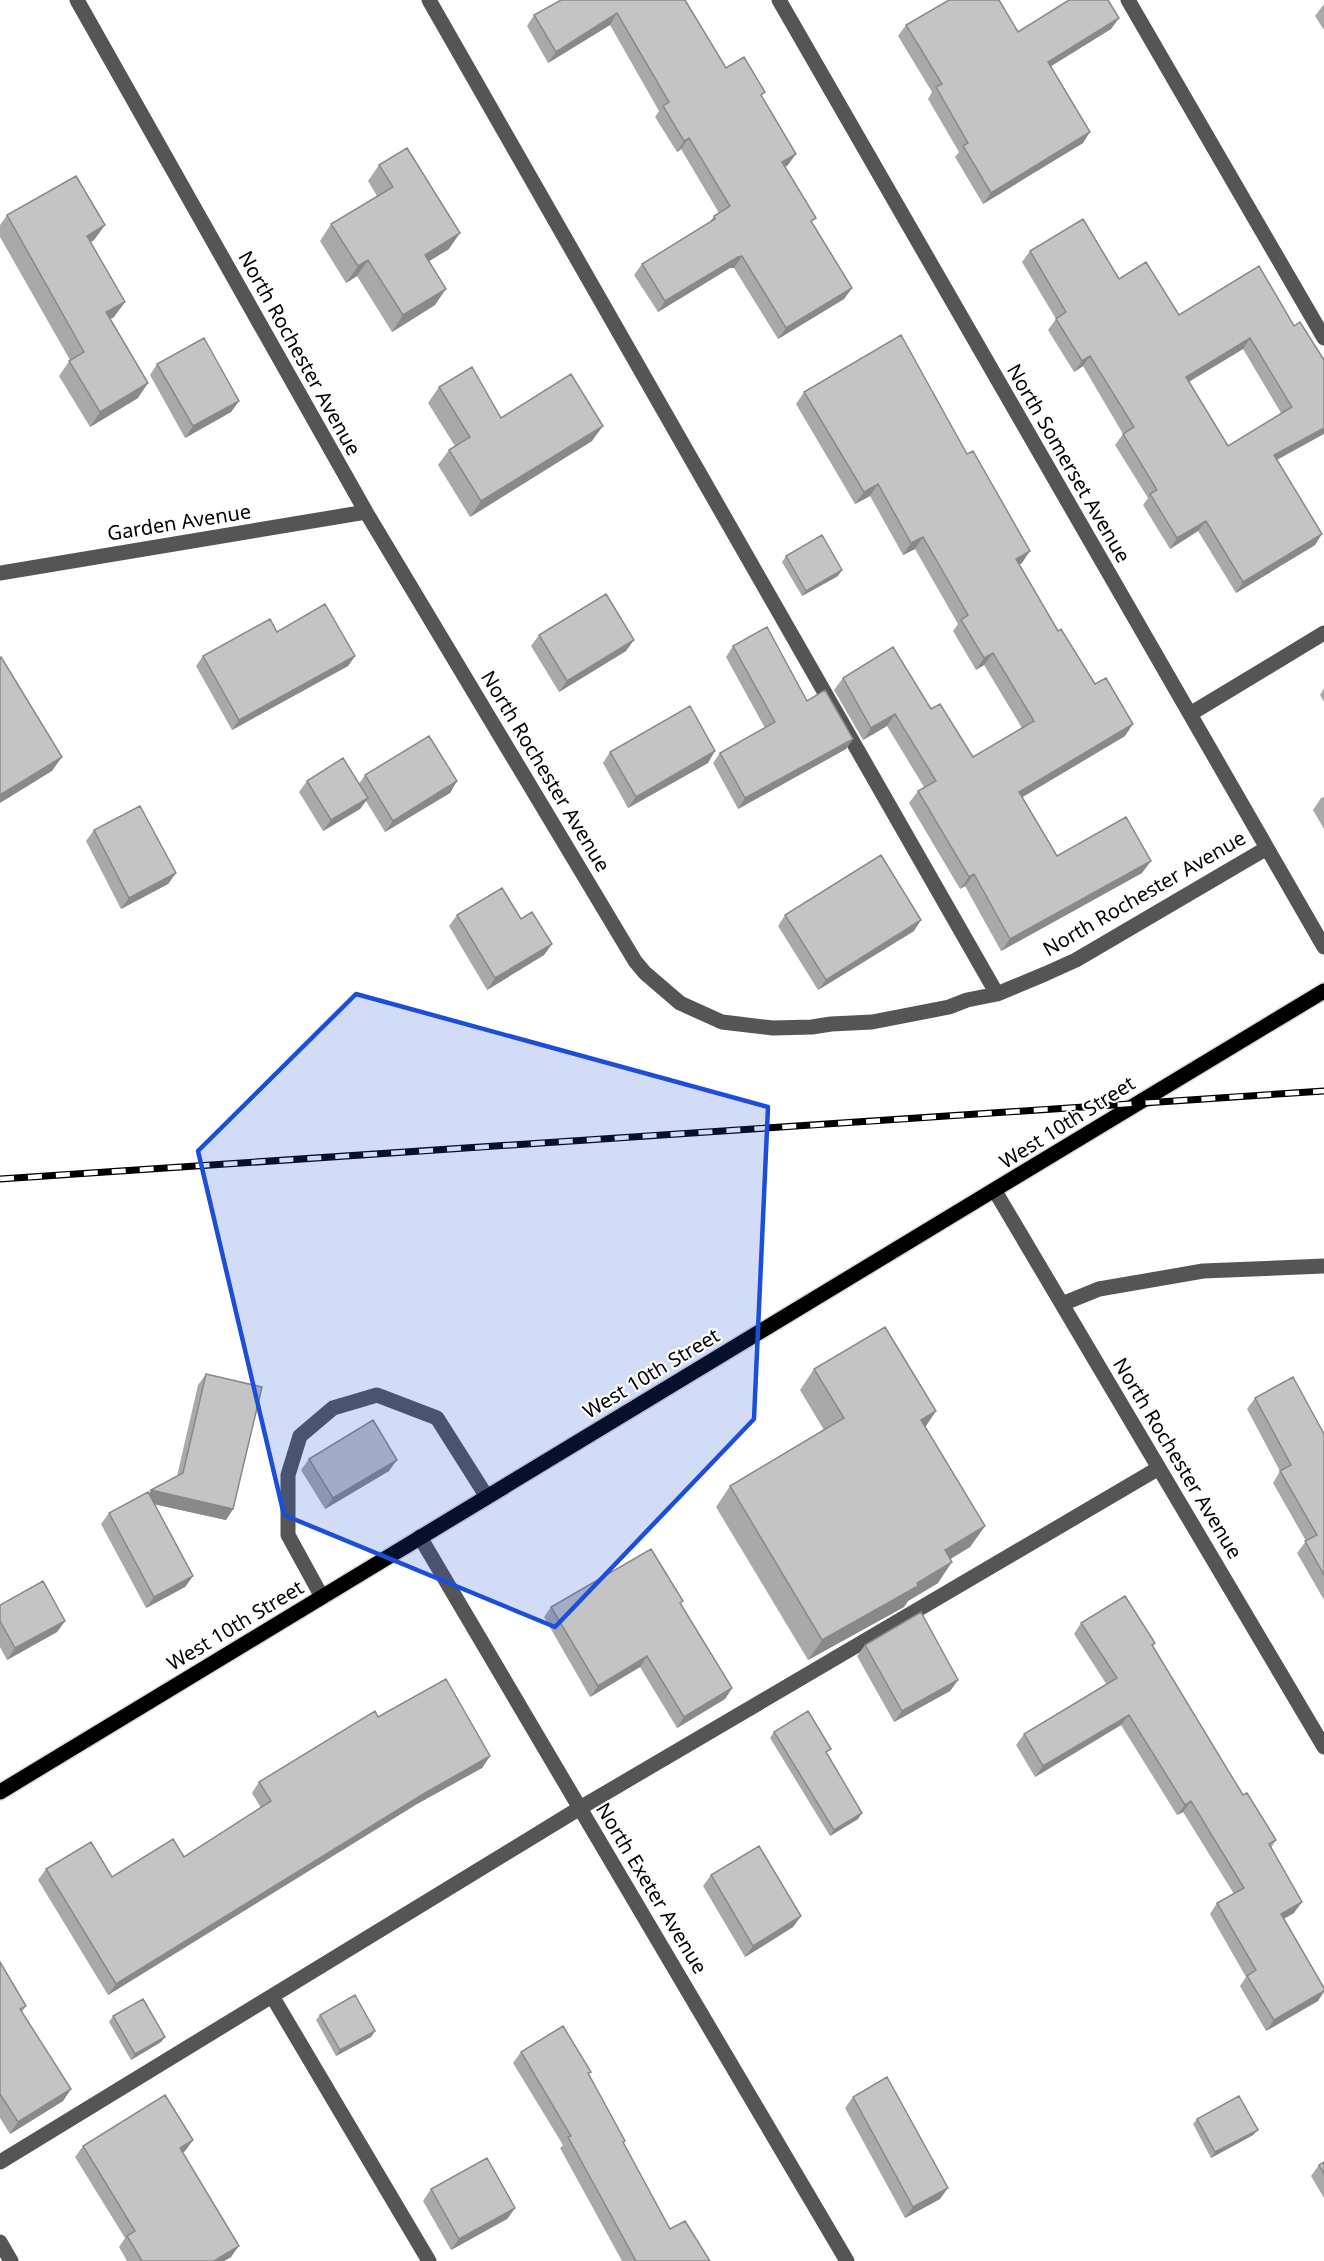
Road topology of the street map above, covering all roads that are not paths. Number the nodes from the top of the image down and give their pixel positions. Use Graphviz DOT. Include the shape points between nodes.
graph roads {
  1 [pos="77,0"];
  2 [pos="429,0"];
  3 [pos="778,0"];
  4 [pos="1128,0"];
  5 [pos="1324,338"];
  6 [pos="366,512"];
  7 [pos="0,573"];
  8 [pos="1324,633"];
  9 [pos="1190,714"];
  10 [pos="1267,848"];
  11 [pos="1324,947"];
  12 [pos="1324,991"];
  13 [pos="997,994"];
  14 [pos="995,1191"];
  15 [pos="1324,1266"];
  16 [pos="1062,1304"];
  17 [pos="1159,1468"];
  18 [pos="487,1497"];
  19 [pos="420,1537"];
  20 [pos="322,1597"];
  21 [pos="1324,1747"];
  22 [pos="0,1792"];
  23 [pos="580,1808"];
  24 [pos="272,1996"];
  25 [pos="0,2162"];
  26 [pos="0,2242"];
  27 [pos="11,2261"];
  28 [pos="429,2261"];
  29 [pos="847,2261"];
  1 -- 6 [label="street, North Rochester Avenue"];
  2 -- 13 [label="street"];
  3 -- 9 [label="street, North Somerset Avenue"];
  4 -- 5 [label="street"];
  6 -- 7 [label="street, Garden Avenue"];
  6 -- 13 [label="street, North Rochester Avenue" via="635,961 680,1003 722,1022 773,1028 812,1027 872,1022"];
  8 -- 9 [label="street"];
  9 -- 10 [label="street, North Somerset Avenue"];
  10 -- 11 [label="street, North Somerset Avenue"];
  10 -- 13 [label="street, North Rochester Avenue" via="1076,960"];
  12 -- 14 [label="main road, West 10th Street"];
  14 -- 16 [label="street, North Rochester Avenue"];
  14 -- 18 [label="main road, West 10th Street"];
  15 -- 16 [label="street" via="1203,1271 1099,1289"];
  16 -- 17 [label="street, North Rochester Avenue"];
  17 -- 21 [label="street, North Rochester Avenue"];
  17 -- 23 [label="street"];
  18 -- 19 [label="main road, West 10th Street"];
  18 -- 20 [label="street" via="437,1418 377,1395 333,1408 300,1436 288,1475 288,1535"];
  19 -- 20 [label="main road, West 10th Street"];
  19 -- 23 [label="street, North Exeter Avenue"];
  20 -- 22 [label="main road, West 10th Street"];
  23 -- 24 [label="street"];
  23 -- 29 [label="street, North Exeter Avenue"];
  24 -- 25 [label="street"];
  24 -- 28 [label="street"];
  26 -- 27 [label="street"];
}
